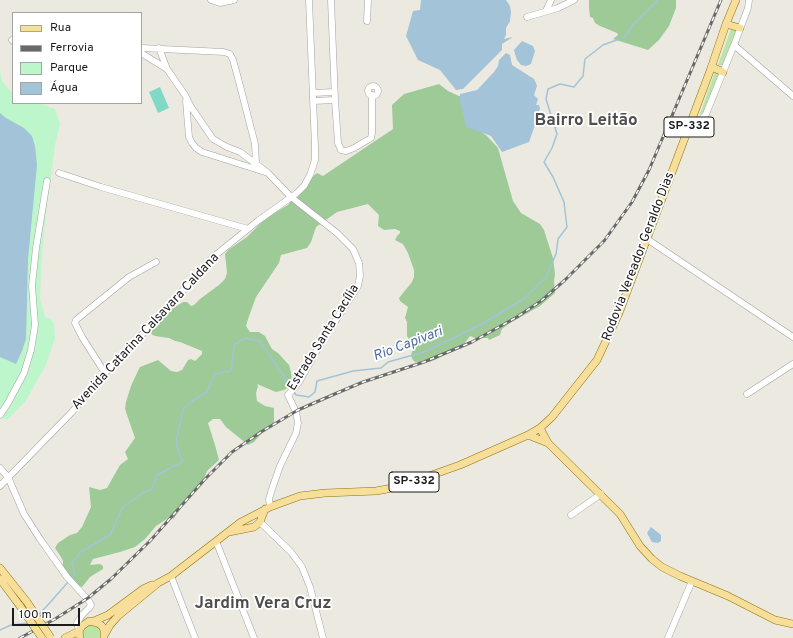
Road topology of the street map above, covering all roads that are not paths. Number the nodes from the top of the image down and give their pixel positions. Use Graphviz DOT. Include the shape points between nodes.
graph roads {
  1 [pos="211,0"];
  2 [pos="234,0"];
  3 [pos="309,0"];
  4 [pos="331,0"];
  5 [pos="368,0"];
  6 [pos="551,0"];
  7 [pos="574,0"];
  8 [pos="736,0"];
  9 [pos="749,0"];
  10 [pos="546,11"];
  11 [pos="527,17"];
  12 [pos="367,21"];
  13 [pos="726,24"];
  14 [pos="740,28"];
  15 [pos="734,45"];
  16 [pos="142,48"];
  17 [pos="159,48"];
  18 [pos="142,54"];
  19 [pos="712,66"];
  20 [pos="167,69"];
  21 [pos="723,72"];
  22 [pos="334,92"];
  23 [pos="313,93"];
  24 [pos="185,95"];
  25 [pos="372,95"];
  26 [pos="793,96"];
  27 [pos="335,100"];
  28 [pos="313,101"];
  29 [pos="685,137"];
  30 [pos="256,163"];
  31 [pos="59,173"];
  32 [pos="268,173"];
  33 [pos="47,181"];
  34 [pos="291,197"];
  35 [pos="248,229"];
  36 [pos="647,239"];
  37 [pos="156,262"];
  38 [pos="793,337"];
  39 [pos="793,364"];
  40 [pos="105,373"];
  41 [pos="747,394"];
  42 [pos="0,415"];
  43 [pos="540,428"];
  44 [pos="528,435"];
  45 [pos="548,443"];
  46 [pos="0,468"];
  47 [pos="8,477"];
  48 [pos="0,486"];
  49 [pos="601,494"];
  50 [pos="268,508"];
  51 [pos="253,515"];
  52 [pos="571,515"];
  53 [pos="241,522"];
  54 [pos="260,522"];
  55 [pos="244,530"];
  56 [pos="228,532"];
  57 [pos="216,541"];
  58 [pos="0,564"];
  59 [pos="0,568"];
  60 [pos="171,576"];
  61 [pos="0,579"];
  62 [pos="692,580"];
  63 [pos="158,583"];
  64 [pos="26,601"];
  65 [pos="94,621"];
  66 [pos="793,624"];
  67 [pos="79,633"];
  68 [pos="104,637"];
  69 [pos="42,638"];
  70 [pos="51,638"];
  71 [pos="65,638"];
  72 [pos="195,638"];
  73 [pos="254,638"];
  74 [pos="323,638"];
  75 [pos="668,638"];
  1 -- 2 [label="street" via="220,3"];
  3 -- 23 [label="street, Avenida Catarina Calsavara Caldana"];
  4 -- 22 [label="street"];
  5 -- 12 [label="street"];
  6 -- 10 [label="street"];
  7 -- 10 [label="street"];
  8 -- 13 [label="main road, Rodovia Vereador Geraldo Dias / SP-332"];
  9 -- 14 [label="street"];
  10 -- 11 [label="street"];
  13 -- 14 [label="main road"];
  13 -- 19 [label="main road, Rodovia Vereador Geraldo Dias / SP-332"];
  14 -- 15 [label="street"];
  15 -- 21 [label="street"];
  15 -- 26 [label="street"];
  16 -- 17 [label="street"];
  17 -- 20 [label="street"];
  17 -- 30 [label="street" via="230,54 255,144"];
  18 -- 20 [label="street"];
  19 -- 21 [label="main road"];
  19 -- 29 [label="main road, Rodovia Vereador Geraldo Dias / SP-332"];
  20 -- 24 [label="street, Estrada Santa Cacília"];
  21 -- 29 [label="street" via="706,114"];
  22 -- 23 [label="street"];
  22 -- 27 [label="street"];
  23 -- 28 [label="street, Avenida Catarina Calsavara Caldana"];
  24 -- 30 [label="street, Estrada Santa Cacília" via="213,139"];
  24 -- 32 [label="street" via="189,137 196,148"];
  25 -- 27 [label="street" via="372,136 346,151 338,147"];
  27 -- 28 [label="street"];
  28 -- 34 [label="street, Avenida Catarina Calsavara Caldana" via="315,160 304,186"];
  29 -- 36 [label="main road, Rodovia Vereador Geraldo Dias / SP-332"];
  30 -- 32 [label="street, Estrada Santa Cacília"];
  31 -- 35 [label="street"];
  32 -- 34 [label="street, Estrada Santa Cacília"];
  33 -- 42 [label="street" via="36,248 33,281 35,325 31,350 24,373"];
  34 -- 35 [label="street, Avenida Catarina Calsavara Caldana"];
  34 -- 50 [label="street, Estrada Santa Cacília" via="353,249 359,263 360,276 358,286 288,397 298,422 296,433 272,489"];
  35 -- 40 [label="street, Avenida Catarina Calsavara Caldana" via="212,258"];
  36 -- 38 [label="street"];
  36 -- 43 [label="main road, Rodovia Vereador Geraldo Dias / SP-332" via="620,313 601,354 555,414"];
  37 -- 40 [label="street" via="129,277 76,320 82,337"];
  39 -- 41 [label="street"];
  40 -- 47 [label="street, Avenida Catarina Calsavara Caldana" via="72,412"];
  43 -- 44 [label="main road, Rodovia Vereador Geraldo Dias / SP-332"];
  43 -- 45 [label="main road"];
  44 -- 45 [label="main road"];
  44 -- 50 [label="main road, Rodovia Vereador Geraldo Dias / SP-332" via="460,466 398,487 300,496"];
  45 -- 49 [label="main road"];
  46 -- 47 [label="street"];
  47 -- 48 [label="street, Avenida Catarina Calsavara Caldana"];
  47 -- 67 [label="street" via="24,514 67,577 91,605 78,619"];
  49 -- 52 [label="street"];
  49 -- 62 [label="main road" via="620,514 640,546 652,559 662,567"];
  50 -- 51 [label="main road, Rodovia Vereador Geraldo Dias / SP-332"];
  50 -- 54 [label="main road"];
  51 -- 53 [label="main road, Rodovia Vereador Geraldo Dias / SP-332"];
  51 -- 54 [label="main road"];
  53 -- 55 [label="main road"];
  53 -- 56 [label="main road, Rodovia Vereador Geraldo Dias / SP-332"];
  54 -- 55 [label="main road, Rodovia Vereador Geraldo Dias / SP-332"];
  54 -- 74 [label="street" via="302,566"];
  55 -- 56 [label="main road, Rodovia Vereador Geraldo Dias / SP-332"];
  56 -- 57 [label="main road, Rodovia Vereador Geraldo Dias / SP-332"];
  57 -- 60 [label="main road, Rodovia Vereador Geraldo Dias / SP-332"];
  57 -- 73 [label="street"];
  58 -- 64 [label="street" via="10,574"];
  59 -- 64 [label="main road"];
  60 -- 63 [label="main road, Rodovia Vereador Geraldo Dias / SP-332"];
  60 -- 72 [label="street"];
  61 -- 69 [label="main road, bridge"];
  62 -- 66 [label="main road" via="774,620"];
  62 -- 75 [label="street"];
  63 -- 65 [label="main road, Rodovia Vereador Geraldo Dias / SP-332"];
  63 -- 68 [label="main road, Rodovia Vereador Geraldo Dias / SP-332" via="118,616"];
  64 -- 70 [label="main road, bridge"];
  65 -- 67 [label="main road, SP-332" via="85,623"];
  65 -- 68 [label="main road, SP-332" via="102,626"];
  67 -- 71 [label="main road, SP-332"];
}
